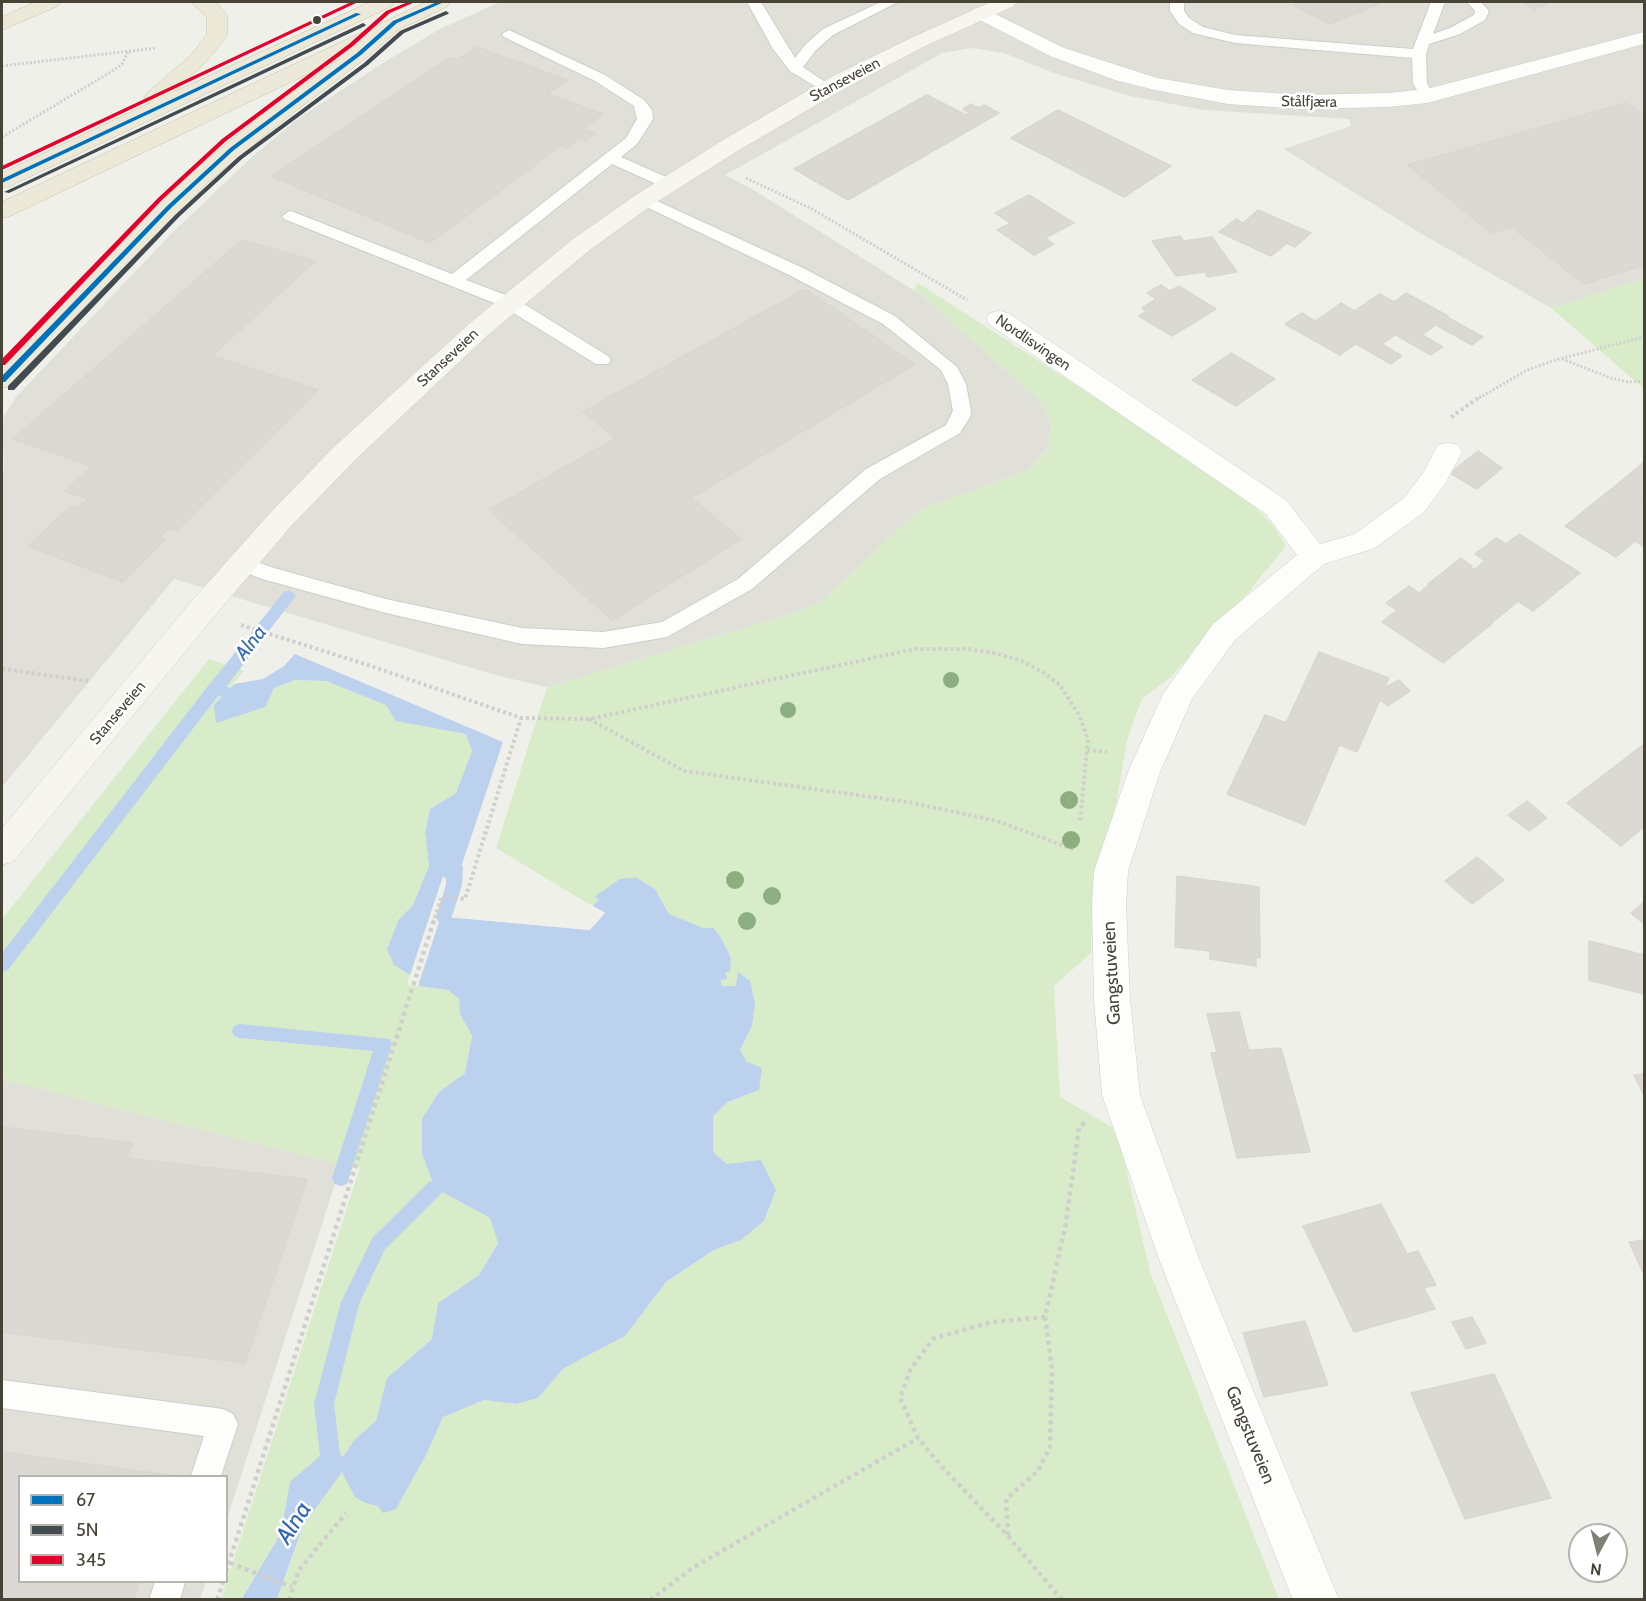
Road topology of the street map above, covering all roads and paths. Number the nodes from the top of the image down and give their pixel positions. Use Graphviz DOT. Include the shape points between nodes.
graph roads {
  1 [pos="51,2"];
  2 [pos="66,2"];
  3 [pos="201,2"];
  4 [pos="441,2"];
  5 [pos="754,2"];
  6 [pos="891,2"];
  7 [pos="1007,2"];
  8 [pos="1177,2"];
  9 [pos="1438,2"];
  10 [pos="1474,2"];
  11 [pos="2,7"];
  12 [pos="22,7"];
  13 [pos="390,12"];
  14 [pos="981,13"];
  15 [pos="2,24"];
  16 [pos="509,34"];
  17 [pos="1644,38"];
  18 [pos="162,47"];
  19 [pos="1420,48"];
  20 [pos="128,52"];
  21 [pos="2,66"];
  22 [pos="795,68"];
  23 [pos="826,89"];
  24 [pos="1427,96"];
  25 [pos="130,120"];
  26 [pos="2,138"];
  27 [pos="610,158"];
  28 [pos="743,177"];
  29 [pos="2,181"];
  30 [pos="669,184"];
  31 [pos="644,200"];
  32 [pos="2,211"];
  33 [pos="290,216"];
  34 [pos="454,281"];
  35 [pos="510,303"];
  36 [pos="999,319"];
  37 [pos="1644,337"];
  38 [pos="1560,359"];
  39 [pos="602,360"];
  40 [pos="2,380"];
  41 [pos="1644,381"];
  42 [pos="1448,452"];
  43 [pos="1314,557"];
  44 [pos="242,563"];
  45 [pos="250,627"];
  46 [pos="279,636"];
  47 [pos="2,669"];
  48 [pos="93,681"];
  49 [pos="521,718"];
  50 [pos="589,719"];
  51 [pos="2,851"];
  52 [pos="1099,863"];
  53 [pos="1121,1095"];
  54 [pos="1045,1317"];
  55 [pos="2,1394"];
  56 [pos="918,1438"];
  57 [pos="206,1475"];
  58 [pos="346,1513"];
  59 [pos="1008,1536"];
  60 [pos="230,1563"];
  61 [pos="228,1568"];
  62 [pos="169,1583"];
  63 [pos="222,1583"];
  64 [pos="292,1587"];
  65 [pos="164,1599"];
  66 [pos="217,1599"];
  67 [pos="289,1599"];
  68 [pos="650,1599"];
  69 [pos="1062,1599"];
  70 [pos="1316,1599"];
  1 -- 12 [label="highway"];
  2 -- 12 [label="highway"];
  3 -- 25 [label="highway" via="217,16 218,36"];
  4 -- 13 [label="highway"];
  5 -- 22 [label="lane"];
  6 -- 22 [label="lane" via="828,32"];
  7 -- 14 [label="street, Stanseveien"];
  8 -- 19 [label="lane" via="1177,11 1184,21 1198,30 1235,39"];
  9 -- 19 [label="lane"];
  10 -- 19 [label="lane" via="1482,11 1480,17"];
  11 -- 12 [label="highway"];
  12 -- 15 [label="highway"];
  13 -- 25 [label="highway"];
  13 -- 32 [label="highway"];
  13 -- 40 [label="highway" via="359,54 198,178"];
  14 -- 23 [label="street, Stanseveien"];
  14 -- 24 [label="street, Stålfjæra" via="1057,52 1122,75 1176,88 1228,97 1302,102"];
  16 -- 27 [label="lane" via="600,78 639,103 645,119 632,141"];
  17 -- 24 [label="street, Stålfjæra"];
  18 -- 20 [label="path"];
  19 -- 24 [label="lane" via="1420,83"];
  20 -- 21 [label="path"];
  20 -- 26 [label="path" via="114,70"];
  22 -- 23 [label="lane"];
  23 -- 30 [label="street, Stanseveien"];
  25 -- 29 [label="highway"];
  27 -- 30 [label="lane"];
  27 -- 34 [label="lane"];
  28 -- 36 [label="path, Nordlisvingen" via="812,209"];
  30 -- 31 [label="street, Stanseveien"];
  31 -- 35 [label="street, Stanseveien"];
  31 -- 44 [label="lane" via="889,320 948,367 957,384 962,411 953,429 873,474 745,584 667,629 603,640 522,636 386,606"];
  33 -- 34 [label="lane"];
  34 -- 35 [label="lane"];
  35 -- 39 [label="lane"];
  35 -- 44 [label="street, Stanseveien" via="345,453"];
  36 -- 43 [label="street, Nordlisvingen" via="1276,507"];
  37 -- 38 [label="path"];
  38 -- 41 [label="path" via="1611,378"];
  38 -- 42 [label="path" via="1510,379 1455,413 1443,430"];
  42 -- 43 [label="street, Gangstuveien" via="1414,505 1365,541"];
  43 -- 52 [label="street, Gangstuveien" via="1224,632 1179,694"];
  44 -- 51 [label="street, Stanseveien"];
  45 -- 46 [label="path"];
  46 -- 49 [label="path"];
  47 -- 48 [label="path"];
  49 -- 50 [label="path"];
  49 -- 60 [label="path" via="465,898 442,896"];
  50 -- 52 [label="path" via="684,771 920,804 997,821"];
  50 -- 52 [label="path" via="915,648 968,649 1020,660 1060,685 1088,740 1079,833"];
  52 -- 53 [label="street, Gangstuveien" via="1109,906"];
  53 -- 54 [label="path" via="1079,1127 1066,1223"];
  53 -- 70 [label="street, Gangstuveien" via="1179,1259"];
  54 -- 56 [label="path" via="992,1322 934,1338 911,1368 900,1398"];
  54 -- 59 [label="path" via="1052,1370 1050,1447 1038,1471 1006,1499"];
  55 -- 57 [label="lane" via="223,1424"];
  56 -- 59 [label="path"];
  56 -- 68 [label="path" via="693,1567"];
  58 -- 64 [label="path" via="299,1570"];
  59 -- 69 [label="path"];
  60 -- 61 [label="path"];
  60 -- 64 [label="path"];
  62 -- 65 [label="lane"];
  63 -- 66 [label="path"];
  64 -- 67 [label="path"];
}
